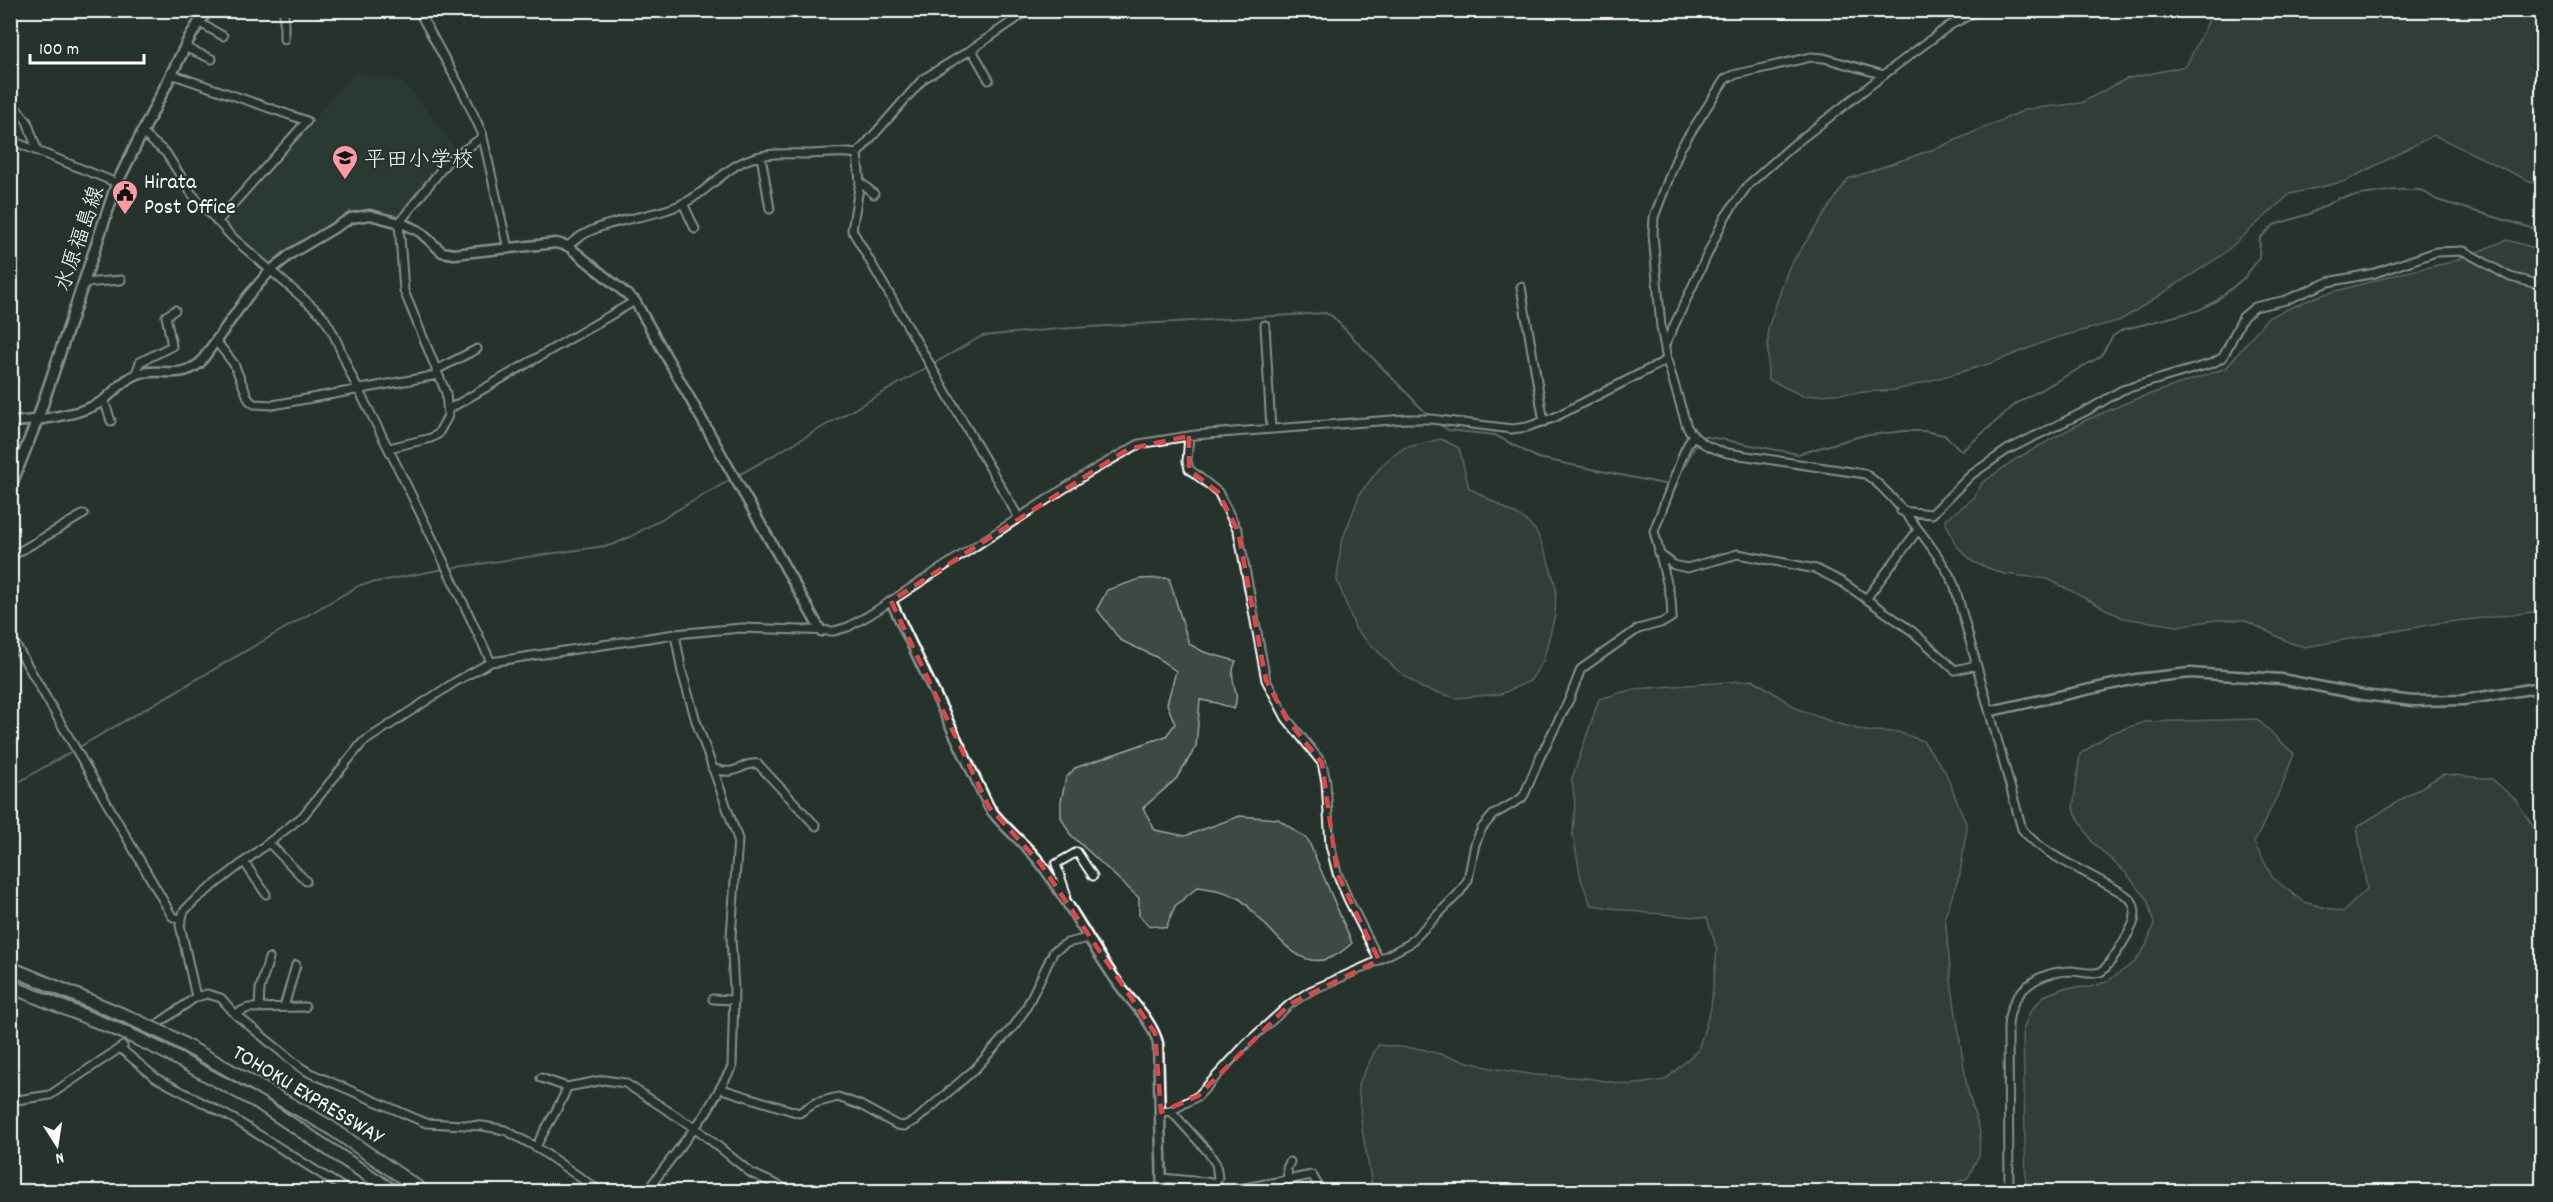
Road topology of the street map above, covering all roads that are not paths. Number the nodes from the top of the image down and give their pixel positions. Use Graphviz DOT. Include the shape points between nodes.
graph roads {
  1 [pos="207,10"];
  2 [pos="284,10"];
  3 [pos="418,10"];
  4 [pos="1029,10"];
  5 [pos="1979,10"];
  6 [pos="198,22"];
  7 [pos="223,36"];
  8 [pos="284,39"];
  9 [pos="184,47"];
  10 [pos="972,50"];
  11 [pos="212,59"];
  12 [pos="171,74"];
  13 [pos="1884,75"];
  14 [pos="989,80"];
  15 [pos="10,101"];
  16 [pos="141,132"];
  17 [pos="483,137"];
  18 [pos="10,140"];
  19 [pos="37,150"];
  20 [pos="857,154"];
  21 [pos="762,156"];
  22 [pos="860,182"];
  23 [pos="117,183"];
  24 [pos="874,194"];
  25 [pos="683,203"];
  26 [pos="770,209"];
  27 [pos="217,222"];
  28 [pos="399,223"];
  29 [pos="695,229"];
  30 [pos="568,246"];
  31 [pos="508,249"];
  32 [pos="270,271"];
  33 [pos="121,280"];
  34 [pos="83,283"];
  35 [pos="2542,285"];
  36 [pos="1521,287"];
  37 [pos="635,301"];
  38 [pos="175,310"];
  39 [pos="1265,325"];
  40 [pos="216,341"];
  41 [pos="1665,345"];
  42 [pos="477,349"];
  43 [pos="1667,360"];
  44 [pos="437,373"];
  45 [pos="136,374"];
  46 [pos="358,390"];
  47 [pos="104,400"];
  48 [pos="449,409"];
  49 [pos="38,418"];
  50 [pos="111,421"];
  51 [pos="10,422"];
  52 [pos="1544,422"];
  53 [pos="1271,429"];
  54 [pos="1190,436"];
  55 [pos="1692,436"];
  56 [pos="389,448"];
  57 [pos="10,488"];
  58 [pos="1901,511"];
  59 [pos="84,514"];
  60 [pos="1019,518"];
  61 [pos="1918,530"];
  62 [pos="1658,553"];
  63 [pos="10,557"];
  64 [pos="1866,599"];
  65 [pos="891,601"];
  66 [pos="821,631"];
  67 [pos="675,634"];
  68 [pos="10,635"];
  69 [pos="491,662"];
  70 [pos="1976,665"];
  71 [pos="2542,687"];
  72 [pos="1991,711"];
  73 [pos="712,768"];
  74 [pos="816,826"];
  75 [pos="269,843"];
  76 [pos="244,862"];
  77 [pos="1093,876"];
  78 [pos="306,881"];
  79 [pos="266,894"];
  80 [pos="1065,899"];
  81 [pos="180,920"];
  82 [pos="1088,938"];
  83 [pos="269,958"];
  84 [pos="1379,960"];
  85 [pos="296,965"];
  86 [pos="10,968"];
  87 [pos="10,986"];
  88 [pos="196,997"];
  89 [pos="713,999"];
  90 [pos="733,1000"];
  91 [pos="284,1007"];
  92 [pos="305,1007"];
  93 [pos="259,1008"];
  94 [pos="235,1014"];
  95 [pos="159,1023"];
  96 [pos="541,1078"];
  97 [pos="567,1087"];
  98 [pos="722,1089"];
  99 [pos="10,1101"];
  100 [pos="1166,1112"];
  101 [pos="694,1128"];
  102 [pos="536,1147"];
  103 [pos="1290,1162"];
  104 [pos="1161,1178"];
  105 [pos="1288,1180"];
  106 [pos="1213,1187"];
  107 [pos="1260,1189"];
  108 [pos="350,1191"];
  109 [pos="394,1191"];
  110 [pos="424,1191"];
  111 [pos="601,1191"];
  112 [pos="646,1191"];
  113 [pos="793,1191"];
  114 [pos="1162,1191"];
  115 [pos="1322,1191"];
  116 [pos="2009,1191"];
  1 -- 6 [label="main road, 水原福島線"];
  2 -- 8 [label="street"];
  3 -- 17 [label="street"];
  4 -- 10 [label="street"];
  5 -- 13 [label="street" via="1950,26"];
  6 -- 7 [label="street"];
  6 -- 9 [label="main road, 水原福島線"];
  9 -- 11 [label="street"];
  9 -- 12 [label="main road, 水原福島線"];
  10 -- 14 [label="street"];
  10 -- 20 [label="street" via="923,79"];
  12 -- 16 [label="main road, 水原福島線"];
  12 -- 27 [label="street" via="307,121"];
  13 -- 41 [label="street" via="1748,185 1725,217"];
  13 -- 41 [label="street" via="1811,57 1725,79 1680,149 1654,217"];
  15 -- 19 [label="street" via="27,121"];
  16 -- 23 [label="main road, 水原福島線"];
  16 -- 27 [label="street" via="166,153 192,194"];
  17 -- 28 [label="street" via="448,161"];
  17 -- 31 [label="street"];
  18 -- 19 [label="street"];
  19 -- 23 [label="street"];
  20 -- 21 [label="street"];
  20 -- 22 [label="street"];
  21 -- 25 [label="street" via="736,166"];
  21 -- 26 [label="street"];
  22 -- 24 [label="street"];
  22 -- 60 [label="street" via="852,230 857,242"];
  23 -- 34 [label="main road, 水原福島線"];
  25 -- 29 [label="street"];
  25 -- 30 [label="street" via="588,232"];
  27 -- 32 [label="street"];
  28 -- 31 [label="street" via="419,231 442,252"];
  28 -- 32 [label="street" via="370,215 351,218 292,253"];
  28 -- 44 [label="street" via="404,291"];
  30 -- 31 [label="street" via="556,243"];
  30 -- 37 [label="street"];
  32 -- 40 [label="street"];
  32 -- 46 [label="street" via="331,326"];
  33 -- 34 [label="street"];
  34 -- 49 [label="main road, 水原福島線"];
  35 -- 58 [label="street" via="2510,277 2464,252 2436,252 2255,307 2242,317 2223,357 2122,390 2001,453 1971,475 1932,514"];
  36 -- 52 [label="street"];
  37 -- 48 [label="street"];
  37 -- 66 [label="street"];
  38 -- 45 [label="street" via="166,316 172,346 140,362"];
  39 -- 53 [label="street"];
  40 -- 45 [label="street" via="193,368 169,374"];
  40 -- 46 [label="street" via="234,364 246,396 254,404 273,405"];
  41 -- 43 [label="street"];
  42 -- 44 [label="street"];
  43 -- 52 [label="street"];
  43 -- 55 [label="street"];
  44 -- 46 [label="street"];
  44 -- 48 [label="street"];
  45 -- 47 [label="street"];
  46 -- 56 [label="street"];
  47 -- 49 [label="street" via="84,410"];
  47 -- 50 [label="street"];
  48 -- 56 [label="street" via="438,434"];
  49 -- 51 [label="street"];
  49 -- 57 [label="main road, 水原福島線"];
  52 -- 53 [label="street" via="1512,429 1405,419"];
  53 -- 54 [label="street"];
  54 -- 60 [label="street" via="1151,441 1128,449"];
  54 -- 84 [label="street" via="1189,469 1218,492 1238,531 1266,680 1286,718 1322,763 1330,845 1337,873"];
  55 -- 58 [label="street" via="1705,446 1727,453 1865,474"];
  55 -- 62 [label="street" via="1654,531"];
  56 -- 69 [label="street"];
  58 -- 61 [label="street"];
  59 -- 63 [label="street"];
  60 -- 65 [label="street"];
  61 -- 64 [label="street"];
  61 -- 70 [label="street" via="1950,575"];
  62 -- 64 [label="street" via="1674,565 1687,568 1738,554 1809,567"];
  62 -- 84 [label="street" via="1672,617 1638,629 1581,669 1522,798 1493,815 1482,828 1474,844 1468,880 1459,893 1409,944"];
  64 -- 70 [label="street" via="1912,631 1955,670"];
  65 -- 66 [label="street" via="848,627"];
  65 -- 80 [label="street" via="989,807 1040,863"];
  66 -- 67 [label="street" via="741,628"];
  67 -- 69 [label="street"];
  67 -- 73 [label="street" via="693,712"];
  68 -- 81 [label="street" via="172,916"];
  69 -- 75 [label="street" via="455,681 362,743 310,809"];
  70 -- 72 [label="street"];
  71 -- 72 [label="street" via="2463,700 2413,701 2281,679 2190,673 2136,679"];
  72 -- 116 [label="street" via="2022,829 2044,848 2130,900 2135,920 2103,970 2041,977 2028,984 2013,1003 2008,1026"];
  73 -- 74 [label="street" via="733,772 758,764"];
  73 -- 90 [label="street" via="738,839 730,936"];
  75 -- 76 [label="street"];
  75 -- 78 [label="street"];
  76 -- 79 [label="street"];
  76 -- 81 [label="street" via="195,900"];
  77 -- 80 [label="street" via="1077,852 1056,864"];
  80 -- 82 [label="street"];
  81 -- 88 [label="street"];
  82 -- 98 [label="street" via="1058,947 1024,1010 991,1053 950,1093 910,1124 897,1125 838,1097 815,1103 799,1113"];
  82 -- 100 [label="street" via="1155,1034"];
  83 -- 93 [label="street"];
  84 -- 100 [label="street" via="1290,1004 1198,1096"];
  85 -- 91 [label="street"];
  86 -- 110 [label="highway, TOHOKU EXPRESSWAY, bridge" via="169,1036 328,1126"];
  87 -- 109 [label="highway, TOHOKU EXPRESSWAY, bridge" via="161,1050 259,1103"];
  88 -- 94 [label="street" via="216,994"];
  88 -- 95 [label="street"];
  89 -- 90 [label="street"];
  90 -- 98 [label="street" via="732,1067"];
  91 -- 92 [label="street"];
  91 -- 93 [label="street"];
  93 -- 94 [label="street"];
  94 -- 102 [label="street" via="310,1073 426,1123 505,1130"];
  96 -- 97 [label="street"];
  97 -- 101 [label="street" via="604,1080 625,1083"];
  97 -- 102 [label="street"];
  98 -- 101 [label="street"];
  99 -- 108 [label="street" via="50,1095 121,1047 156,1078 231,1118"];
  100 -- 104 [label="street"];
  100 -- 106 [label="street" via="1216,1164 1218,1178"];
  101 -- 112 [label="street"];
  101 -- 113 [label="street" via="760,1178"];
  102 -- 111 [label="street"];
  103 -- 105 [label="street"];
  104 -- 106 [label="street"];
  104 -- 114 [label="street"];
  105 -- 107 [label="street"];
  105 -- 115 [label="street" via="1312,1175"];
  106 -- 107 [label="street" via="1229,1191"];
}
